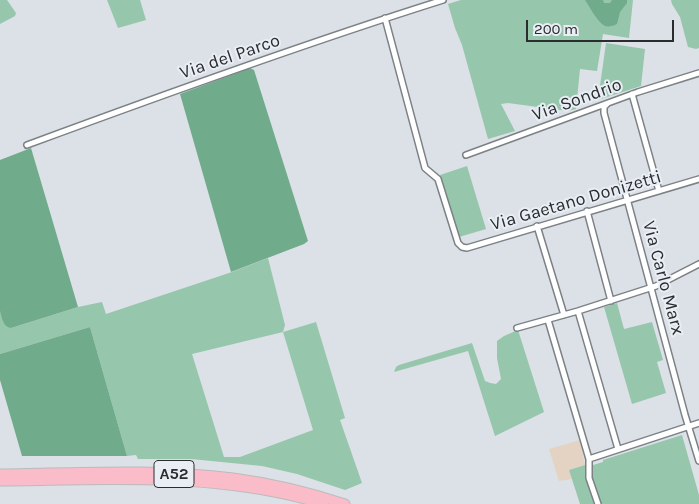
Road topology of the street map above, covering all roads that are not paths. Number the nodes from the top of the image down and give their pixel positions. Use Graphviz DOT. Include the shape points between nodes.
graph roads {
  1 [pos="443,0"];
  2 [pos="385,18"];
  3 [pos="699,75"];
  4 [pos="632,94"];
  5 [pos="607,104"];
  6 [pos="27,145"];
  7 [pos="466,155"];
  8 [pos="699,179"];
  9 [pos="659,191"];
  10 [pos="627,200"];
  11 [pos="587,211"];
  12 [pos="537,226"];
  13 [pos="699,264"];
  14 [pos="651,288"];
  15 [pos="611,301"];
  16 [pos="578,311"];
  17 [pos="564,315"];
  18 [pos="548,320"];
  19 [pos="517,328"];
  20 [pos="699,422"];
  21 [pos="688,426"];
  22 [pos="618,449"];
  23 [pos="590,459"];
  24 [pos="699,461"];
  25 [pos="0,474"];
  26 [pos="0,481"];
  27 [pos="323,504"];
  28 [pos="345,504"];
  29 [pos="598,504"];
  1 -- 2 [label="street, Via del Parco"];
  2 -- 6 [label="street, Via del Parco"];
  2 -- 12 [label="street, Via Gaetano Donizetti" via="425,168 438,179 458,243 467,248"];
  3 -- 4 [label="street, Via Sondrio"];
  4 -- 5 [label="street, Via Sondrio"];
  4 -- 9 [label="street"];
  5 -- 7 [label="street, Via Sondrio"];
  5 -- 10 [label="street, Via Carlo Marx" via="604,114"];
  8 -- 9 [label="street, Via Gaetano Donizetti"];
  9 -- 10 [label="street, Via Gaetano Donizetti"];
  10 -- 11 [label="street, Via Gaetano Donizetti"];
  10 -- 14 [label="street, Via Carlo Marx"];
  11 -- 12 [label="street, Via Gaetano Donizetti"];
  11 -- 15 [label="street"];
  12 -- 17 [label="street"];
  13 -- 14 [label="street"];
  14 -- 15 [label="street"];
  14 -- 21 [label="street, Via Carlo Marx"];
  15 -- 16 [label="street"];
  16 -- 17 [label="street"];
  16 -- 22 [label="street"];
  17 -- 18 [label="street"];
  18 -- 19 [label="street"];
  18 -- 23 [label="street"];
  20 -- 21 [label="street"];
  21 -- 22 [label="street"];
  21 -- 24 [label="street, Via Carlo Marx"];
  22 -- 23 [label="street"];
  23 -- 29 [label="street" via="589,478"];
  25 -- 28 [label="highway, A52" via="150,473 220,477 289,488"];
  26 -- 27 [label="highway, A52" via="196,481 266,490"];
}
